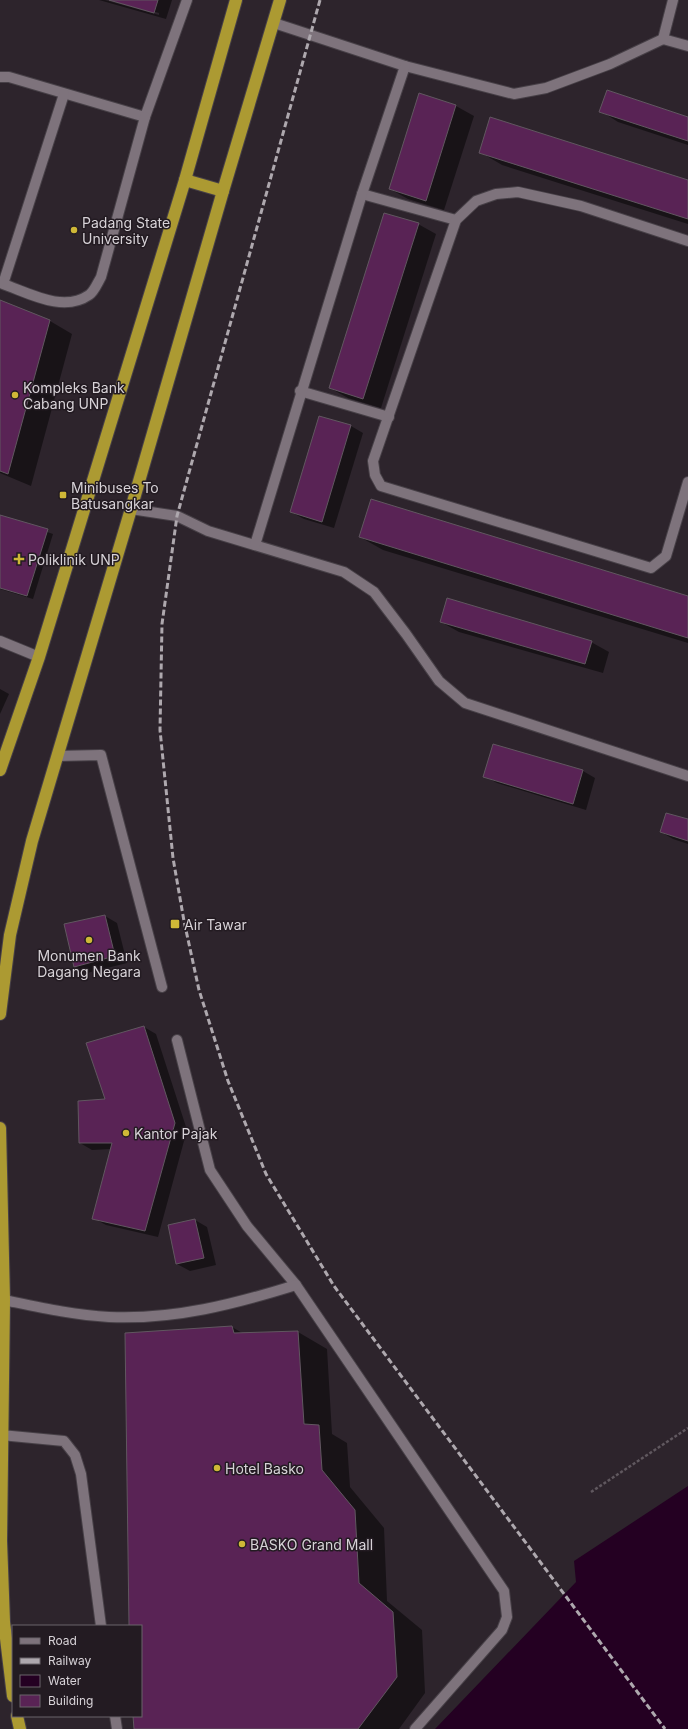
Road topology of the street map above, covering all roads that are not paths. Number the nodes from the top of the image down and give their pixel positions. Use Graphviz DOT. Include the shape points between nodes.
graph roads {
  1 [pos="187,0"];
  2 [pos="236,0"];
  3 [pos="280,0"];
  4 [pos="673,0"];
  5 [pos="274,23"];
  6 [pos="663,39"];
  7 [pos="688,46"];
  8 [pos="405,66"];
  9 [pos="0,77"];
  10 [pos="64,94"];
  11 [pos="145,117"];
  12 [pos="185,180"];
  13 [pos="223,191"];
  14 [pos="362,194"];
  15 [pos="456,220"];
  16 [pos="688,241"];
  17 [pos="300,391"];
  18 [pos="389,417"];
  19 [pos="688,482"];
  20 [pos="131,509"];
  21 [pos="255,544"];
  22 [pos="0,641"];
  23 [pos="39,656"];
  24 [pos="57,756"];
  25 [pos="0,770"];
  26 [pos="688,776"];
  27 [pos="162,987"];
  28 [pos="0,1014"];
  29 [pos="177,1040"];
  30 [pos="0,1128"];
  31 [pos="296,1285"];
  32 [pos="4,1300"];
  33 [pos="2,1435"];
  34 [pos="101,1625"];
  35 [pos="12,1688"];
  36 [pos="17,1717"];
  37 [pos="115,1717"];
  38 [pos="20,1729"];
  39 [pos="117,1729"];
  40 [pos="415,1729"];
  1 -- 11 [label="street"];
  2 -- 12 [label="highway"];
  3 -- 5 [label="highway"];
  4 -- 6 [label="street"];
  5 -- 8 [label="street"];
  5 -- 13 [label="highway"];
  6 -- 7 [label="street"];
  6 -- 8 [label="street" via="582,75 546,88 514,94"];
  8 -- 14 [label="street"];
  9 -- 10 [label="street" via="9,77"];
  10 -- 11 [label="street"];
  10 -- 11 [label="street" via="3,284 53,302 71,303 91,295 101,276"];
  12 -- 13 [label="highway"];
  12 -- 23 [label="highway"];
  13 -- 20 [label="highway"];
  14 -- 15 [label="street"];
  14 -- 17 [label="street"];
  15 -- 16 [label="street" via="476,201 496,194 518,192 581,206"];
  15 -- 18 [label="street"];
  17 -- 18 [label="street"];
  17 -- 21 [label="street"];
  18 -- 19 [label="street" via="373,461 375,475 381,486 651,568 666,556"];
  20 -- 21 [label="street" via="177,516 208,531"];
  20 -- 24 [label="highway"];
  21 -- 26 [label="street" via="344,572 374,592 439,681 466,702"];
  22 -- 23 [label="street"];
  23 -- 25 [label="highway"];
  24 -- 27 [label="street" via="101,755"];
  24 -- 28 [label="highway" via="32,841 10,934"];
  29 -- 31 [label="street" via="210,1170 247,1226"];
  30 -- 32 [label="highway"];
  31 -- 32 [label="street" via="233,1304 173,1315 109,1317"];
  31 -- 40 [label="street" via="504,1591 507,1617 502,1630"];
  32 -- 33 [label="highway"];
  33 -- 34 [label="street" via="64,1441 75,1455 81,1474"];
  33 -- 35 [label="highway" via="1,1541 4,1622"];
  36 -- 38 [label="highway"];
  37 -- 39 [label="street"];
}
